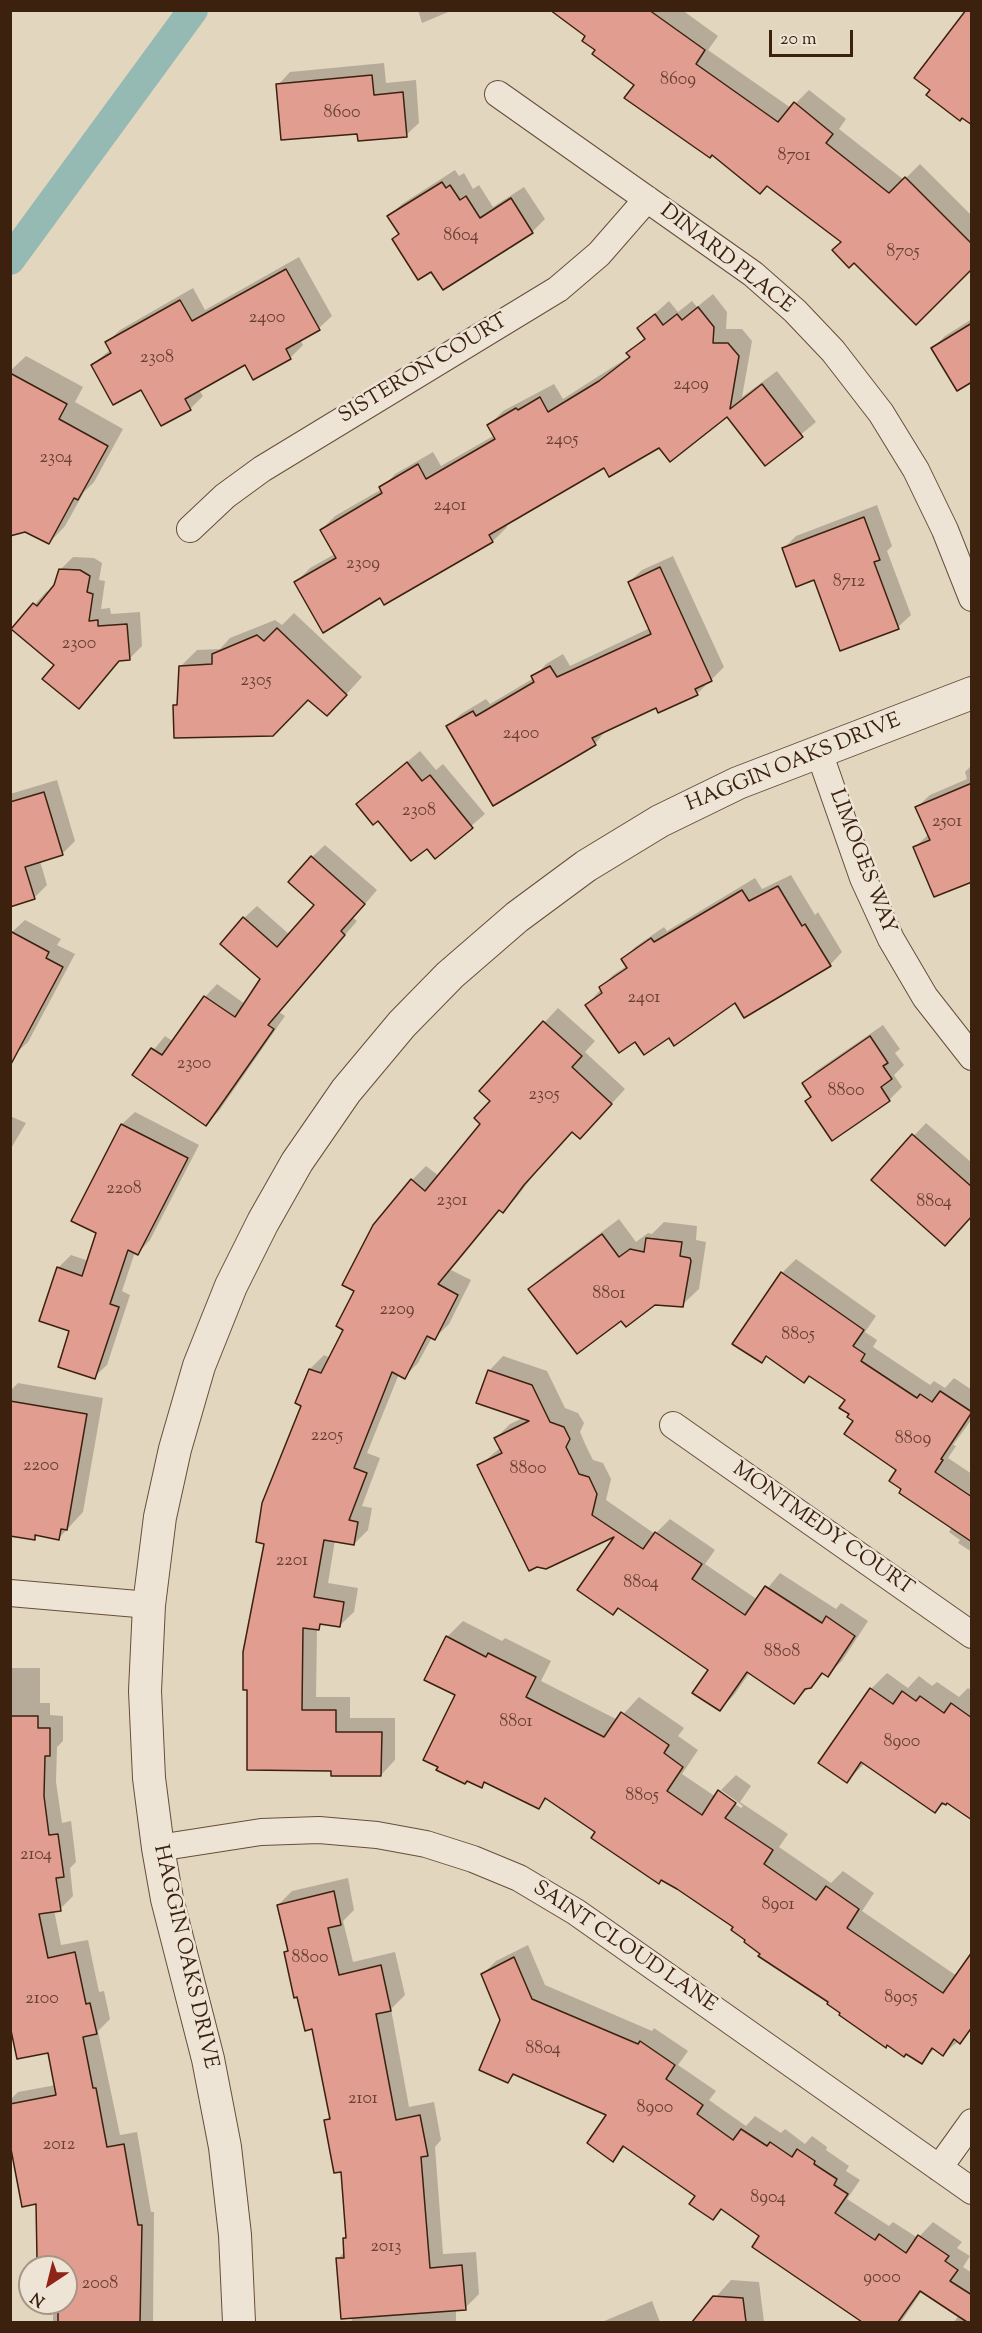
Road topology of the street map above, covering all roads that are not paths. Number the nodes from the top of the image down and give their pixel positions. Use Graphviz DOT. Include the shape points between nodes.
graph roads {
  1 [pos="498,94"];
  2 [pos="647,198"];
  3 [pos="190,529"];
  4 [pos="972,598"];
  5 [pos="972,693"];
  6 [pos="819,752"];
  7 [pos="972,1057"];
  8 [pos="673,1425"];
  9 [pos="10,1593"];
  10 [pos="149,1605"];
  11 [pos="972,1635"];
  12 [pos="158,1848"];
  13 [pos="972,2122"];
  14 [pos="939,2168"];
  15 [pos="972,2191"];
  16 [pos="239,2322"];
  1 -- 2 [label="street, DINARD PLACE"];
  2 -- 3 [label="street, SISTERON COURT" via="599,254 558,289 262,469"];
  2 -- 4 [label="street, DINARD PLACE" via="753,274 833,351 882,413 916,470"];
  5 -- 6 [label="street, HAGGIN OAKS DRIVE"];
  6 -- 7 [label="street, LIMOGES WAY" via="863,878 891,939 925,997"];
  6 -- 10 [label="street, HAGGIN OAKS DRIVE" via="738,783 660,821 586,866 517,917 450,975 402,1024 346,1091 297,1162 263,1222 231,1286 199,1366 160,1517"];
  8 -- 11 [label="street, MONTMEDY COURT"];
  9 -- 10 [label="street"];
  10 -- 12 [label="street, HAGGIN OAKS DRIVE" via="145,1691 149,1778"];
  12 -- 14 [label="street, SAINT CLOUD LANE" via="261,1832 320,1830 426,1844 473,1859 519,1878 576,1912"];
  12 -- 16 [label="street, HAGGIN OAKS DRIVE" via="225,2147"];
  13 -- 14 [label="street"];
  14 -- 15 [label="street, SAINT CLOUD LANE"];
}
